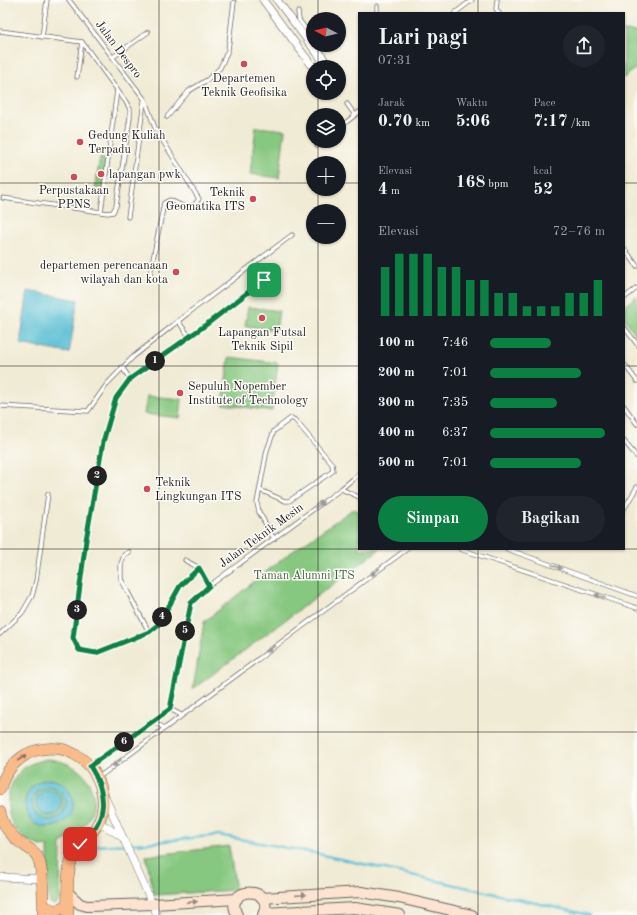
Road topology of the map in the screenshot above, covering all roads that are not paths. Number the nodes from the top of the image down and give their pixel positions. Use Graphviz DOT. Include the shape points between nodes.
graph roads {
  1 [pos="47,0"];
  2 [pos="69,0"];
  3 [pos="263,0"];
  4 [pos="277,0"];
  5 [pos="472,0"];
  6 [pos="496,0"];
  7 [pos="234,2"];
  8 [pos="377,6"];
  9 [pos="298,12"];
  10 [pos="376,12"];
  11 [pos="456,12"];
  12 [pos="498,12"];
  13 [pos="306,30"];
  14 [pos="0,31"];
  15 [pos="148,32"];
  16 [pos="42,37"];
  17 [pos="82,42"];
  18 [pos="113,57"];
  19 [pos="311,60"];
  20 [pos="322,60"];
  21 [pos="77,77"];
  22 [pos="117,90"];
  23 [pos="144,100"];
  24 [pos="347,104"];
  25 [pos="358,113"];
  26 [pos="355,115"];
  27 [pos="167,117"];
  28 [pos="346,122"];
  29 [pos="3,198"];
  30 [pos="100,212"];
  31 [pos="128,217"];
  32 [pos="292,235"];
  33 [pos="625,249"];
  34 [pos="637,266"];
  35 [pos="149,280"];
  36 [pos="264,280"];
  37 [pos="637,288"];
  38 [pos="625,297"];
  39 [pos="178,321"];
  40 [pos="625,328"];
  41 [pos="190,336"];
  42 [pos="637,344"];
  43 [pos="625,365"];
  44 [pos="122,367"];
  45 [pos="130,379"];
  46 [pos="637,381"];
  47 [pos="0,406"];
  48 [pos="625,407"];
  49 [pos="637,424"];
  50 [pos="625,443"];
  51 [pos="637,457"];
  52 [pos="358,475"];
  53 [pos="637,487"];
  54 [pos="340,489"];
  55 [pos="260,490"];
  56 [pos="48,494"];
  57 [pos="358,497"];
  58 [pos="625,507"];
  59 [pos="274,540"];
  60 [pos="406,550"];
  61 [pos="463,550"];
  62 [pos="510,550"];
  63 [pos="129,552"];
  64 [pos="185,560"];
  65 [pos="199,568"];
  66 [pos="209,586"];
  67 [pos="637,596"];
  68 [pos="637,608"];
  69 [pos="149,632"];
  70 [pos="0,634"];
  71 [pos="170,709"];
  72 [pos="181,715"];
  73 [pos="153,721"];
  74 [pos="164,728"];
  75 [pos="90,766"];
  76 [pos="98,778"];
  77 [pos="0,789"];
  78 [pos="102,789"];
  79 [pos="0,812"];
  80 [pos="99,822"];
  81 [pos="0,835"];
  82 [pos="123,838"];
  83 [pos="14,839"];
  84 [pos="0,877"];
  85 [pos="41,879"];
  86 [pos="68,893"];
  87 [pos="262,898"];
  88 [pos="236,899"];
  89 [pos="154,904"];
  90 [pos="43,910"];
  91 [pos="68,910"];
  92 [pos="263,914"];
  93 [pos="157,915"];
  94 [pos="236,915"];
  95 [pos="400,915"];
  96 [pos="472,915"];
  1 -- 16 [label="lane"];
  2 -- 18 [label="lane, Jalan Despro"];
  3 -- 19 [label="street"];
  4 -- 20 [label="street"];
  5 -- 11 [label="lane"];
  6 -- 12 [label="lane"];
  7 -- 27 [label="lane" via="228,50 220,68 189,91"];
  8 -- 10 [label="lane"];
  9 -- 13 [label="lane" via="299,20"];
  14 -- 16 [label="lane"];
  15 -- 18 [label="lane"];
  16 -- 17 [label="lane"];
  17 -- 21 [label="lane"];
  17 -- 22 [label="lane"];
  18 -- 23 [label="lane, Jalan Despro"];
  22 -- 30 [label="lane"];
  22 -- 30 [label="lane" via="130,109 130,118 116,206 113,212"];
  23 -- 31 [label="lane"];
  23 -- 35 [label="lane, Jalan Despro" via="155,128 199,199 194,206 187,208 170,200 164,202"];
  24 -- 26 [label="lane"];
  25 -- 26 [label="lane"];
  26 -- 28 [label="lane"];
  29 -- 30 [label="lane"];
  32 -- 39 [label="lane"];
  33 -- 34 [label="lane"];
  36 -- 41 [label="lane"];
  37 -- 38 [label="lane"];
  39 -- 41 [label="lane"];
  39 -- 44 [label="lane"];
  40 -- 42 [label="lane"];
  41 -- 45 [label="lane"];
  43 -- 46 [label="lane"];
  44 -- 45 [label="lane"];
  44 -- 47 [label="lane" via="88,411"];
  45 -- 69 [label="lane" via="116,398 103,442 73,638 79,650 96,653"];
  48 -- 49 [label="lane"];
  50 -- 51 [label="lane"];
  52 -- 54 [label="lane, Jalan Teknik Mesin"];
  53 -- 58 [label="lane"];
  54 -- 57 [label="lane"];
  59 -- 54 [label="lane, Jalan Teknik Mesin, one-way"];
  55 -- 55 [label="lane" via="289,501 333,471 332,464 291,418 274,431 267,450"];
  55 -- 59 [label="lane" via="257,503 259,512"];
  56 -- 70 [label="lane" via="32,596 22,613"];
  59 -- 66 [label="lane, Jalan Teknik Mesin"];
  60 -- 72 [label="lane, one-way"];
  68 -- 61 [label="lane, one-way"];
  62 -- 67 [label="lane, one-way"];
  63 -- 69 [label="lane" via="124,555 121,564 121,579"];
  64 -- 65 [label="lane"];
  65 -- 66 [label="lane"];
  65 -- 69 [label="lane" via="180,586 159,624"];
  66 -- 71 [label="lane, Jalan Teknik Mesin" via="191,603"];
  71 -- 72 [label="lane"];
  71 -- 73 [label="lane"];
  72 -- 74 [label="lane"];
  73 -- 74 [label="lane"];
  73 -- 75 [label="lane"];
  74 -- 76 [label="lane, one-way"];
  75 -- 76 [label="main road"];
  77 -- 75 [label="main road, one-way" via="8,771 17,760 28,753 59,749 73,753"];
  76 -- 78 [label="main road"];
  78 -- 80 [label="main road"];
  78 -- 82 [label="street"];
  79 -- 83 [label="main road"];
  80 -- 82 [label="street"];
  80 -- 86 [label="main road" via="75,852 68,873"];
  81 -- 83 [label="main road"];
  82 -- 89 [label="street"];
  83 -- 85 [label="main road" via="37,855"];
  84 -- 85 [label="street"];
  85 -- 90 [label="main road"];
  86 -- 89 [label="street" via="80,904 87,906"];
  86 -- 91 [label="main road"];
  87 -- 88 [label="street" via="258,894 246,892"];
  87 -- 92 [label="street" via="265,905"];
  87 -- 96 [label="street, one-way" via="361,892"];
  89 -- 88 [label="street, one-way"];
  88 -- 94 [label="street"];
  89 -- 93 [label="street"];
  90 -- 91 [label="main road"];
  92 -- 95 [label="street" via="355,908"];
}
